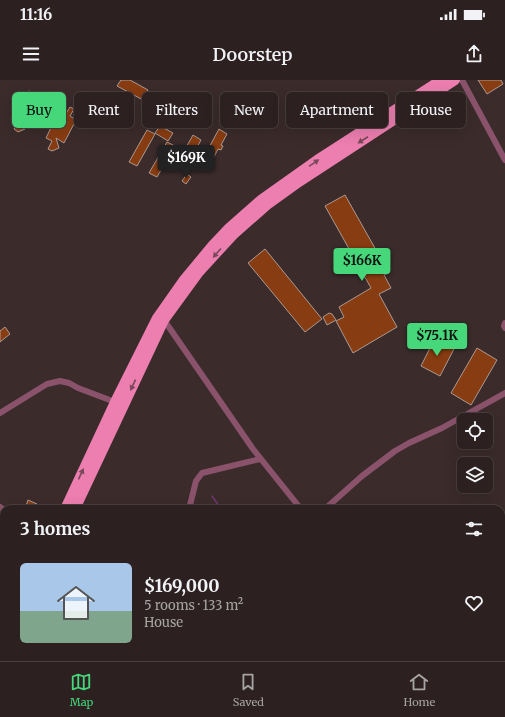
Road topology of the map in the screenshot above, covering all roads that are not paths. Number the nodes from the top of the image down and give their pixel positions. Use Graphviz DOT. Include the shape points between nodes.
graph roads {
  1 [pos="441,80"];
  2 [pos="454,80"];
  3 [pos="462,80"];
  4 [pos="505,160"];
  5 [pos="164,320"];
  6 [pos="505,323"];
  7 [pos="505,328"];
  8 [pos="505,393"];
  9 [pos="114,402"];
  10 [pos="0,413"];
  11 [pos="260,459"];
  12 [pos="66,505"];
  13 [pos="77,505"];
  14 [pos="190,505"];
  15 [pos="298,505"];
  16 [pos="329,505"];
  9 -- 1 [label="highway, one-way" via="157,318 183,281 229,228 296,174"];
  2 -- 5 [label="highway, one-way" via="267,205 222,247 190,284"];
  3 -- 4 [label="street"];
  5 -- 11 [label="street"];
  5 -- 13 [label="highway, one-way"];
  6 -- 7 [label="street"];
  8 -- 16 [label="street" via="395,451"];
  9 -- 10 [label="street" via="60,381 47,384"];
  12 -- 9 [label="highway, one-way"];
  11 -- 14 [label="street" via="202,473 196,481"];
  11 -- 15 [label="street"];
}
